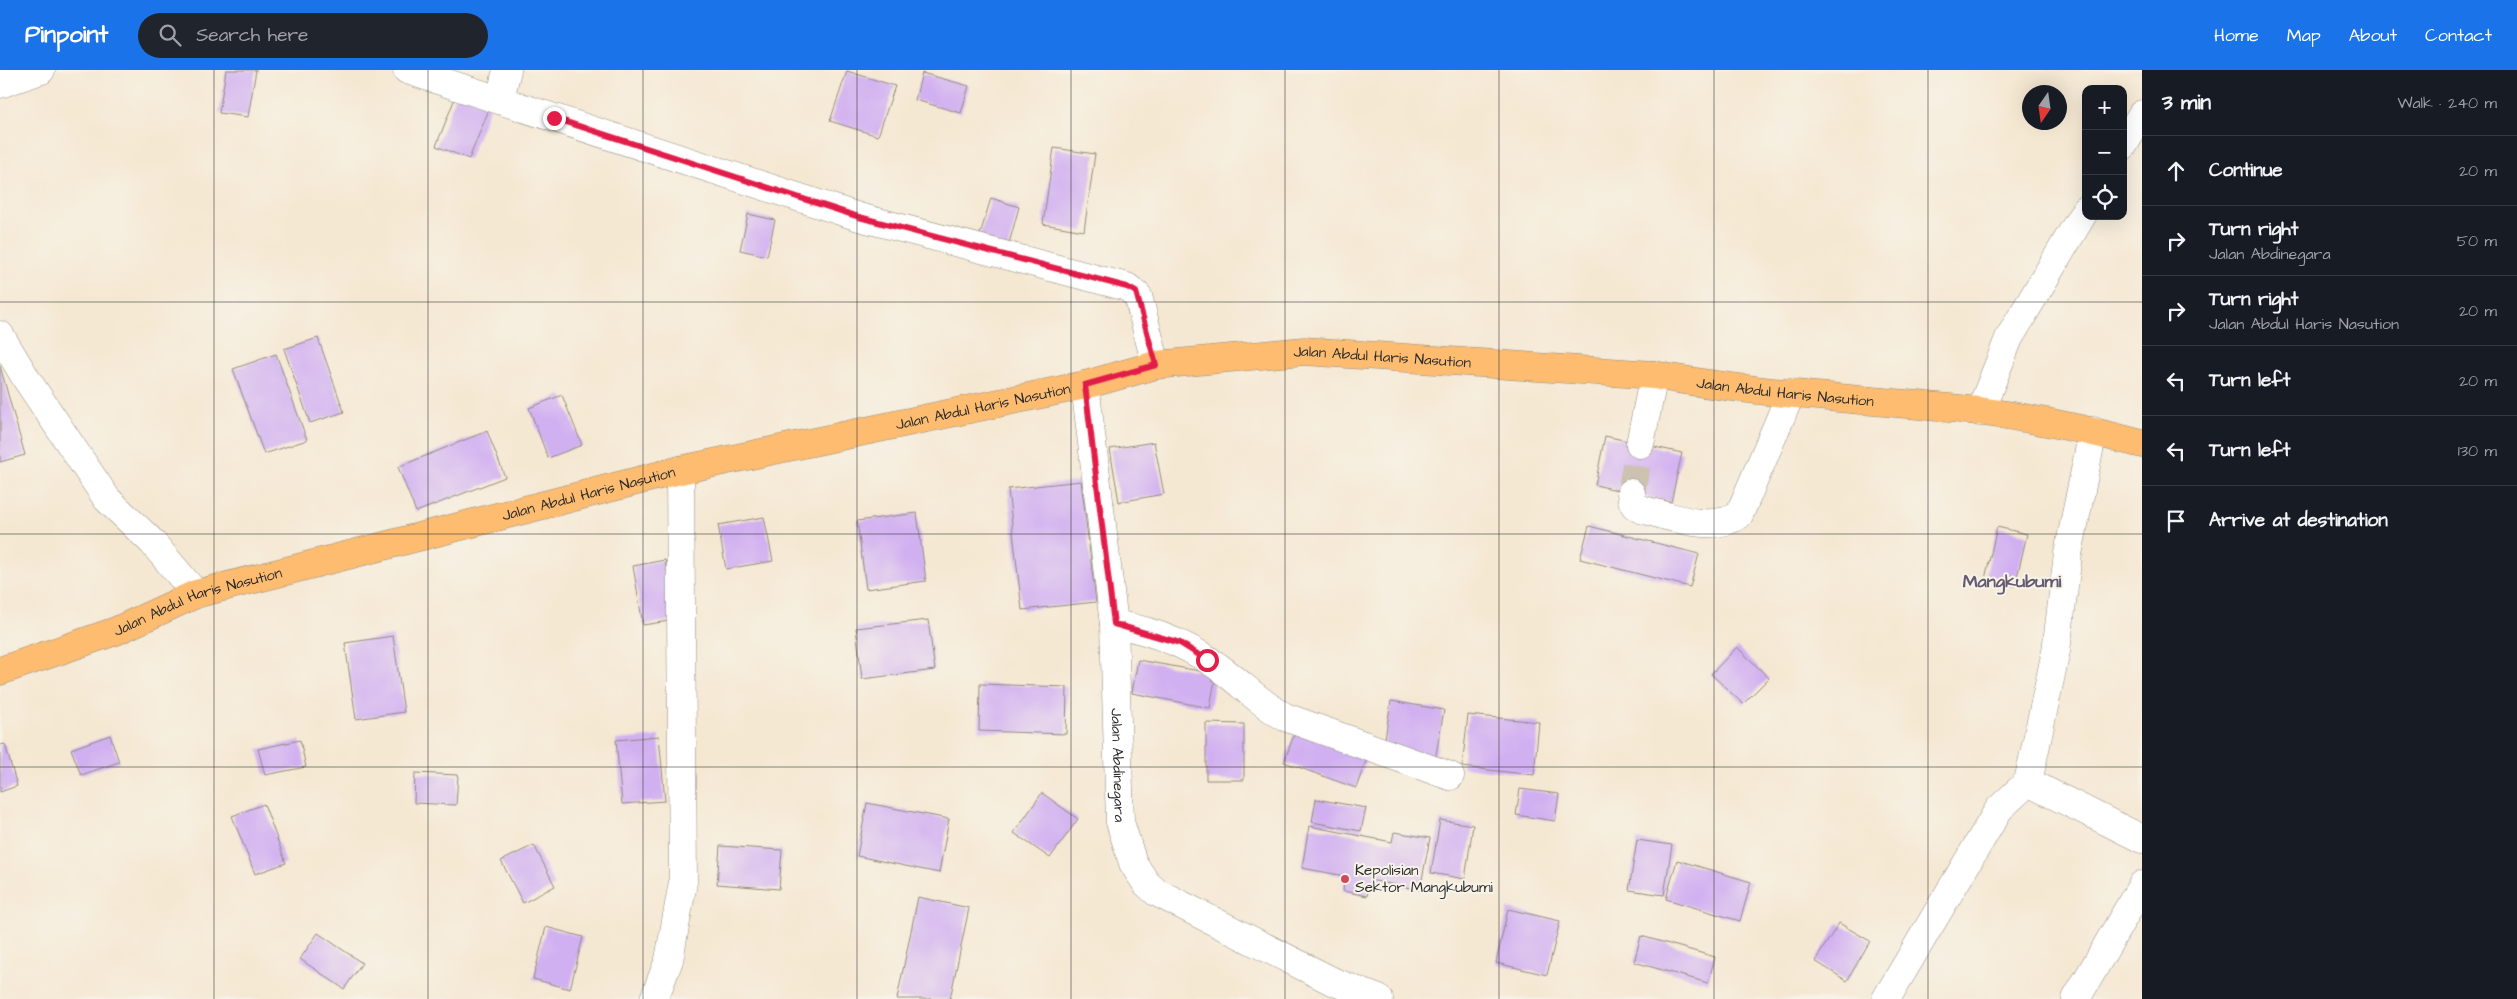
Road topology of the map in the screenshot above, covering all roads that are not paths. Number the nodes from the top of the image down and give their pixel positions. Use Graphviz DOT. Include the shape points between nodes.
graph roads {
  1 [pos="41,70"];
  2 [pos="407,70"];
  3 [pos="507,70"];
  4 [pos="0,84"];
  5 [pos="500,99"];
  6 [pos="2142,114"];
  7 [pos="2127,139"];
  8 [pos="2082,216"];
  9 [pos="0,335"];
  10 [pos="1156,365"];
  11 [pos="1654,375"];
  12 [pos="1085,385"];
  13 [pos="1791,393"];
  14 [pos="1980,412"];
  15 [pos="2093,431"];
  16 [pos="1640,444"];
  17 [pos="2142,444"];
  18 [pos="680,470"];
  19 [pos="1631,493"];
  20 [pos="196,594"];
  21 [pos="1114,624"];
  22 [pos="0,671"];
  23 [pos="1450,776"];
  24 [pos="2028,782"];
  25 [pos="2142,839"];
  26 [pos="2142,884"];
  27 [pos="1361,996"];
  28 [pos="654,999"];
  29 [pos="1886,999"];
  30 [pos="2076,999"];
  1 -- 4 [label="street"];
  2 -- 5 [label="street"];
  3 -- 5 [label="street"];
  5 -- 10 [label="street" via="859,217 1127,287 1138,296"];
  6 -- 7 [label="street"];
  8 -- 14 [label="street" via="2009,338"];
  9 -- 20 [label="street" via="26,380 107,500 152,542"];
  10 -- 11 [label="main road, Jalan Abdul Haris Nasution" via="1304,351"];
  10 -- 12 [label="main road, Jalan Abdul Haris Nasution"];
  11 -- 13 [label="main road, Jalan Abdul Haris Nasution"];
  11 -- 16 [label="street"];
  12 -- 18 [label="main road, Jalan Abdul Haris Nasution"];
  12 -- 21 [label="street, Jalan Abdinegara"];
  13 -- 14 [label="main road, Jalan Abdul Haris Nasution"];
  13 -- 19 [label="street" via="1739,515 1728,522 1714,524 1644,510 1635,507"];
  14 -- 15 [label="main road, Jalan Abdul Haris Nasution"];
  15 -- 17 [label="main road, Jalan Abdul Haris Nasution"];
  15 -- 24 [label="street" via="2068,554 2056,651"];
  18 -- 20 [label="main road, Jalan Abdul Haris Nasution"];
  18 -- 28 [label="street" via="683,882 669,960"];
  20 -- 22 [label="main road, Jalan Abdul Haris Nasution" via="116,631"];
  21 -- 23 [label="street" via="1180,643 1227,673 1270,710 1284,717"];
  21 -- 27 [label="street, Jalan Abdinegara" via="1120,822 1134,864 1156,892"];
  24 -- 25 [label="street"];
  24 -- 29 [label="street" via="1999,809"];
  26 -- 30 [label="street"];
}
